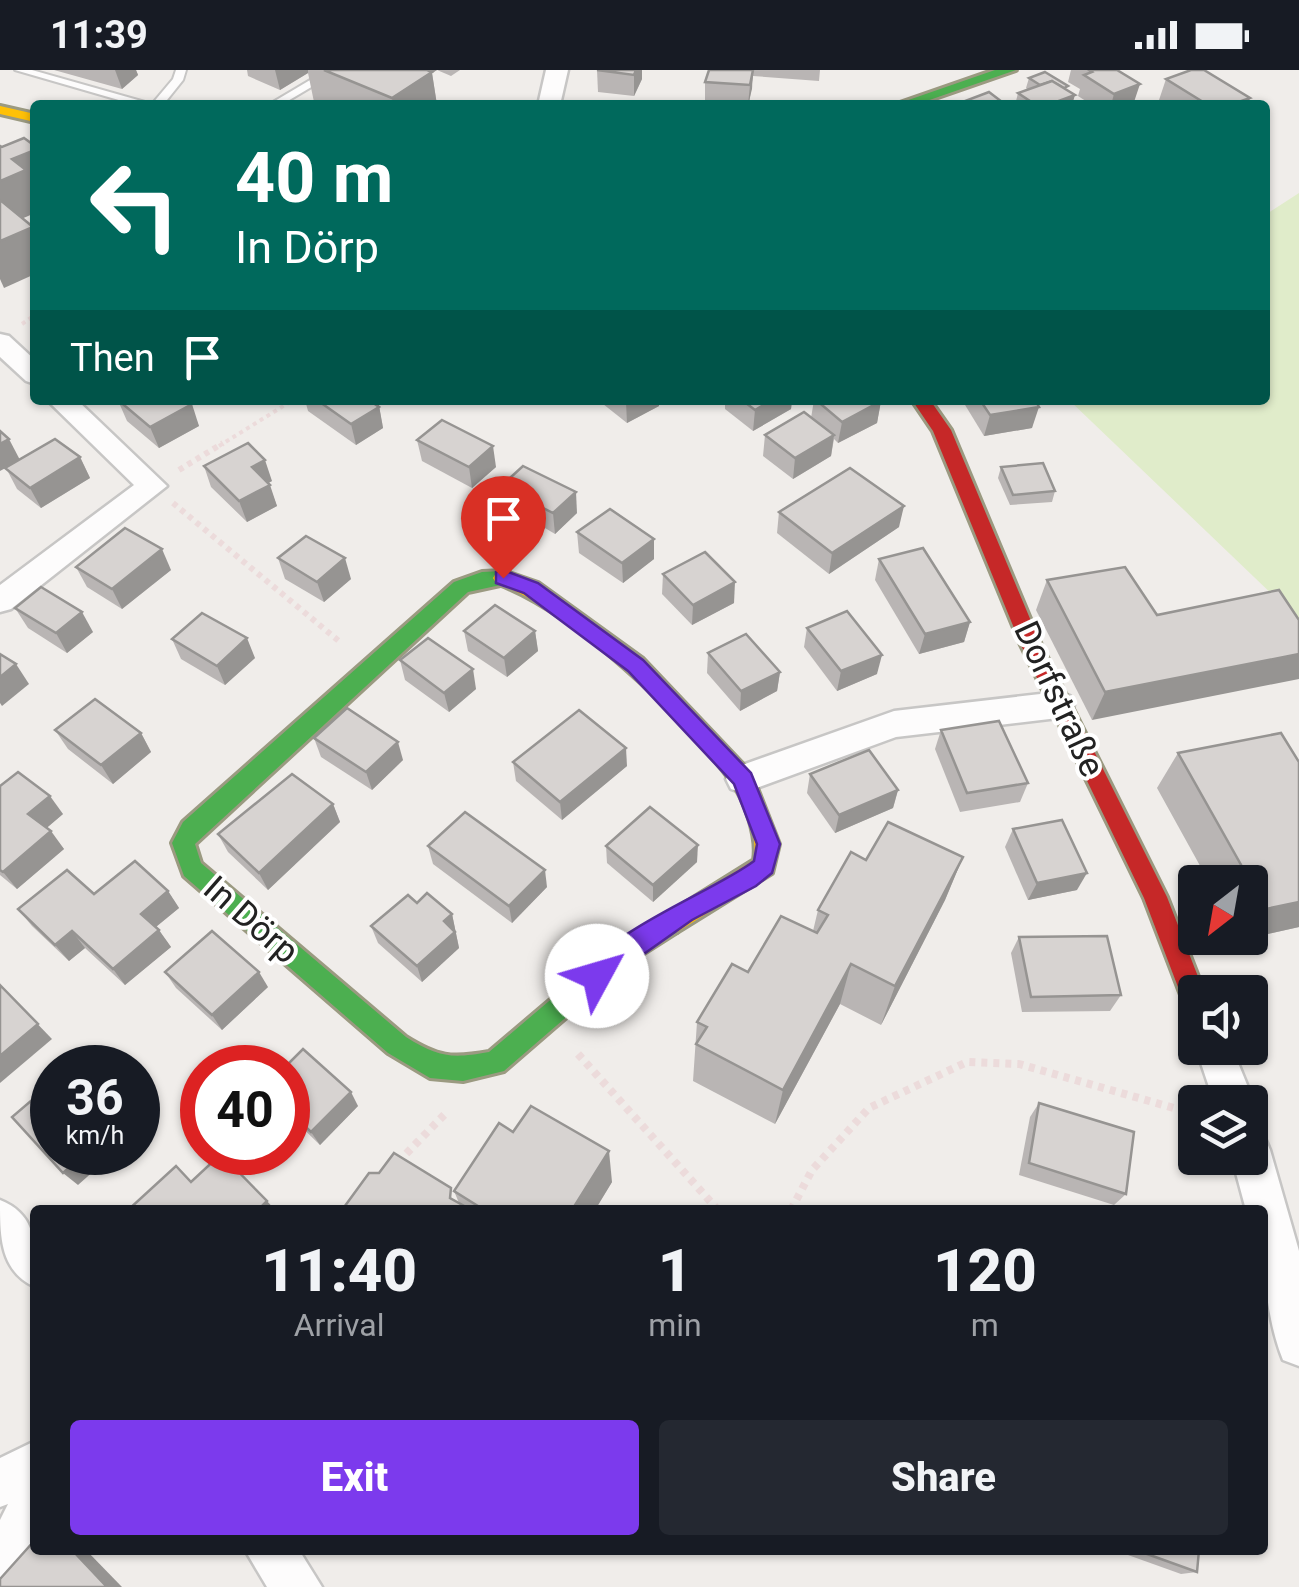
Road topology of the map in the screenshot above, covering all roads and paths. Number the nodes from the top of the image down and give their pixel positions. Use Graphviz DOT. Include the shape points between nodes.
graph roads {
  1 [pos="20,70"];
  2 [pos="180,70"];
  3 [pos="335,70"];
  4 [pos="557,70"];
  5 [pos="1009,70"];
  6 [pos="130,100"];
  7 [pos="160,100"];
  8 [pos="282,100"];
  9 [pos="550,100"];
  10 [pos="916,100"];
  11 [pos="0,110"];
  12 [pos="30,117"];
  13 [pos="0,342"];
  14 [pos="30,370"];
  15 [pos="67,405"];
  16 [pos="285,405"];
  17 [pos="924,405"];
  18 [pos="152,486"];
  19 [pos="0,601"];
  20 [pos="370,667"];
  21 [pos="1058,705"];
  22 [pos="743,779"];
  23 [pos="1185,975"];
  24 [pos="547,1019"];
  25 [pos="464,1069"];
  26 [pos="1178,1109"];
  27 [pos="393,1168"];
  28 [pos="1257,1175"];
  29 [pos="714,1205"];
  30 [pos="794,1205"];
  31 [pos="1265,1205"];
  32 [pos="1268,1216"];
  33 [pos="0,1222"];
  34 [pos="30,1260"];
  35 [pos="1298,1326"];
  36 [pos="30,1467"];
  37 [pos="0,1484"];
  38 [pos="30,1509"];
  39 [pos="272,1555"];
  40 [pos="0,1561"];
  41 [pos="298,1587"];
  1 -- 6 [label="lane"];
  2 -- 7 [label="lane"];
  3 -- 8 [label="lane"];
  4 -- 9 [label="street"];
  5 -- 10 [label="street"];
  11 -- 12 [label="street"];
  13 -- 14 [label="street"];
  15 -- 18 [label="street"];
  16 -- 18 [label="path"];
  17 -- 21 [label="street, Dorfstraße" via="982,519"];
  18 -- 19 [label="street"];
  18 -- 20 [label="path"];
  20 -- 22 [label="street, In Dörp" via="460,588 503,578 531,588 636,665"];
  20 -- 25 [label="street, In Dörp" via="191,828 183,843 192,868 397,1045 430,1066"];
  21 -- 22 [label="street" via="894,724"];
  21 -- 23 [label="street, Dorfstraße" via="1155,896"];
  22 -- 24 [label="street, In Dörp" via="768,844 764,866 622,954"];
  24 -- 25 [label="street, In Dörp" via="496,1063"];
  24 -- 29 [label="path"];
  25 -- 27 [label="path" via="447,1112"];
  26 -- 30 [label="path" via="1020,1064 968,1062 869,1108 812,1170"];
  28 -- 31 [label="street"];
  32 -- 35 [label="street"];
  33 -- 34 [label="street"];
  36 -- 37 [label="street"];
  38 -- 40 [label="street"];
  39 -- 41 [label="street"];
}
